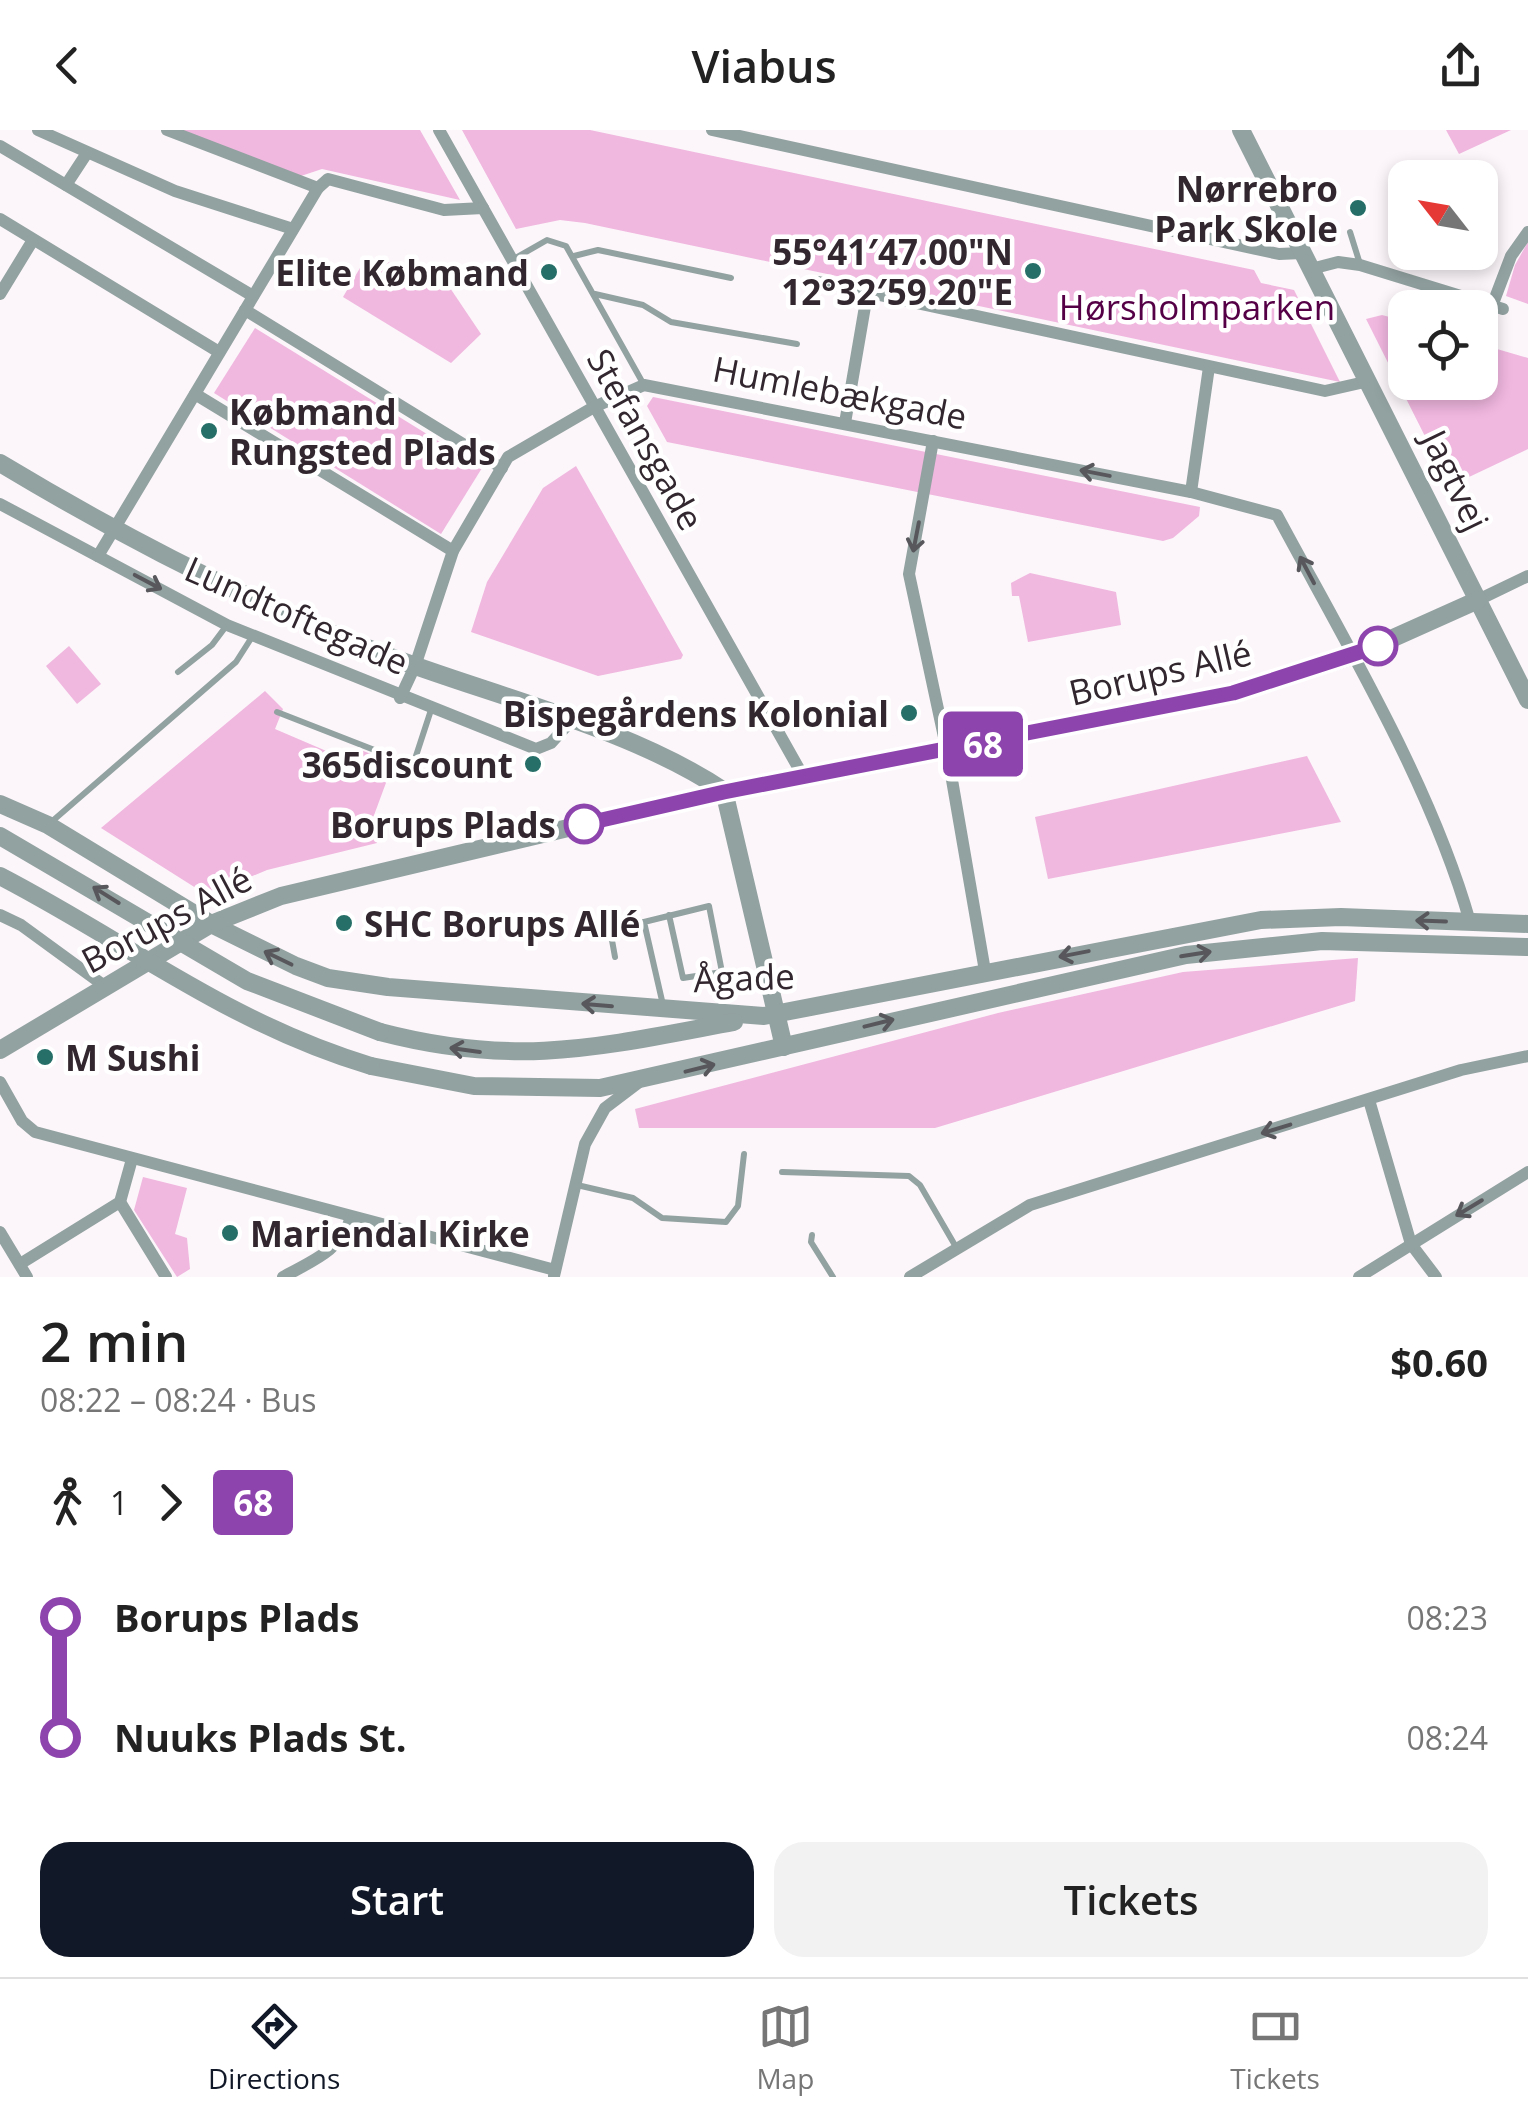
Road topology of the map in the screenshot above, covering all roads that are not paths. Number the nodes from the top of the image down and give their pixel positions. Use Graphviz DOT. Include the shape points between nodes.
graph roads {
  1 [pos="38,130"];
  2 [pos="168,130"];
  3 [pos="440,130"];
  4 [pos="712,130"];
  5 [pos="1241,130"];
  6 [pos="0,146"];
  7 [pos="87,153"];
  8 [pos="66,185"];
  9 [pos="318,188"];
  10 [pos="483,208"];
  11 [pos="0,219"];
  12 [pos="293,229"];
  13 [pos="1350,232"];
  14 [pos="1528,232"];
  15 [pos="33,240"];
  16 [pos="574,256"];
  17 [pos="511,261"];
  18 [pos="1306,261"];
  19 [pos="1360,266"];
  20 [pos="731,278"];
  21 [pos="820,282"];
  22 [pos="868,290"];
  23 [pos="0,294"];
  24 [pos="594,294"];
  25 [pos="253,296"];
  26 [pos="245,310"];
  27 [pos="797,344"];
  28 [pos="219,352"];
  29 [pos="1209,367"];
  30 [pos="1369,381"];
  31 [pos="644,385"];
  32 [pos="195,394"];
  33 [pos="594,407"];
  34 [pos="845,423"];
  35 [pos="934,441"];
  36 [pos="0,463"];
  37 [pos="502,468"];
  38 [pos="1191,492"];
  39 [pos="0,504"];
  40 [pos="116,527"];
  41 [pos="453,551"];
  42 [pos="98,556"];
  43 [pos="1528,576"];
  44 [pos="1478,600"];
  45 [pos="227,625"];
  46 [pos="253,636"];
  47 [pos="1353,656"];
  48 [pos="416,666"];
  49 [pos="178,672"];
  50 [pos="400,698"];
  51 [pos="1528,700"];
  52 [pos="431,710"];
  53 [pos="277,712"];
  54 [pos="570,722"];
  55 [pos="948,751"];
  56 [pos="804,776"];
  57 [pos="724,792"];
  58 [pos="0,804"];
  59 [pos="48,825"];
  60 [pos="0,836"];
  61 [pos="0,876"];
  62 [pos="0,915"];
  63 [pos="670,916"];
  64 [pos="644,922"];
  65 [pos="1470,922"];
  66 [pos="211,924"];
  67 [pos="1528,924"];
  68 [pos="1528,948"];
  69 [pos="615,957"];
  70 [pos="984,971"];
  71 [pos="106,986"];
  72 [pos="664,1011"];
  73 [pos="771,1015"];
  74 [pos="784,1046"];
  75 [pos="0,1050"];
  76 [pos="1528,1056"];
  77 [pos="0,1082"];
  78 [pos="638,1083"];
  79 [pos="1369,1100"];
  80 [pos="744,1154"];
  81 [pos="132,1159"];
  82 [pos="782,1172"];
  83 [pos="1528,1172"];
  84 [pos="577,1185"];
  85 [pos="120,1202"];
  86 [pos="351,1217"];
  87 [pos="0,1232"];
  88 [pos="812,1235"];
  89 [pos="1411,1244"];
  90 [pos="956,1248"];
  91 [pos="20,1264"];
  92 [pos="555,1274"];
  93 [pos="28,1277"];
  94 [pos="166,1277"];
  95 [pos="283,1277"];
  96 [pos="833,1277"];
  97 [pos="910,1277"];
  98 [pos="1359,1277"];
  99 [pos="1436,1277"];
  1 -- 7 [label="street"];
  2 -- 9 [label="street"];
  3 -- 10 [label="street, Stefansgade"];
  4 -- 18 [label="street"];
  5 -- 18 [label="street, Jagtvej"];
  6 -- 8 [label="street"];
  7 -- 8 [label="street"];
  7 -- 12 [label="street" via="175,191"];
  8 -- 25 [label="street"];
  9 -- 10 [label="street" via="328,179 444,210"];
  9 -- 12 [label="street"];
  10 -- 17 [label="street, Stefansgade"];
  11 -- 15 [label="street"];
  12 -- 25 [label="street"];
  13 -- 19 [label="lane"];
  14 -- 19 [label="street" via="1510,256 1498,307"];
  15 -- 23 [label="street"];
  15 -- 28 [label="street"];
  16 -- 17 [label="lane" via="547,240"];
  16 -- 20 [label="lane" via="598,250"];
  16 -- 24 [label="lane"];
  17 -- 33 [label="street, Stefansgade"];
  18 -- 19 [label="street"];
  18 -- 30 [label="street, Jagtvej"];
  21 -- 22 [label="street"];
  22 -- 29 [label="street"];
  22 -- 34 [label="street"];
  24 -- 27 [label="lane" via="644,305 671,322"];
  24 -- 31 [label="lane"];
  25 -- 26 [label="street"];
  26 -- 28 [label="street"];
  26 -- 37 [label="street"];
  28 -- 32 [label="street"];
  29 -- 30 [label="street" via="1325,391"];
  29 -- 38 [label="street"];
  30 -- 44 [label="street, Jagtvej"];
  31 -- 33 [label="street"];
  31 -- 34 [label="street, Humlebækgade"];
  32 -- 40 [label="street"];
  32 -- 41 [label="street"];
  33 -- 37 [label="street" via="508,457"];
  33 -- 56 [label="street, Stefansgade"];
  34 -- 35 [label="street, Humlebækgade"];
  38 -- 35 [label="street, Humlebækgade, one-way"];
  35 -- 55 [label="street, one-way" via="909,574"];
  36 -- 40 [label="street, Lundtoftegade"];
  37 -- 41 [label="street"];
  47 -- 38 [label="street, Humlebækgade, one-way" via="1277,515"];
  39 -- 42 [label="street, Lundtoftegade"];
  40 -- 42 [label="street"];
  40 -- 48 [label="street, Lundtoftegade" via="290,614"];
  41 -- 48 [label="street"];
  42 -- 45 [label="street, Lundtoftegade, one-way"];
  43 -- 44 [label="street"];
  44 -- 47 [label="street, Borups Allé"];
  44 -- 51 [label="street, Jagtvej"];
  45 -- 46 [label="street, Lundtoftegade"];
  45 -- 49 [label="lane"];
  46 -- 50 [label="street, Lundtoftegade"];
  46 -- 59 [label="lane" via="236,662"];
  47 -- 55 [label="street, Borups Allé" via="1233,693"];
  47 -- 65 [label="street, Humlebækgade" via="1453,862"];
  48 -- 50 [label="street"];
  48 -- 54 [label="street, Lundtoftegade"];
  50 -- 52 [label="street, Lundtoftegade"];
  52 -- 53 [label="lane" via="413,765"];
  52 -- 54 [label="street, Lundtoftegade" via="536,749"];
  54 -- 57 [label="street, Lundtoftegade" via="665,756"];
  55 -- 56 [label="street, Borups Allé"];
  55 -- 70 [label="street"];
  56 -- 57 [label="street, Borups Allé"];
  57 -- 66 [label="street, Borups Allé" via="354,876"];
  57 -- 73 [label="street"];
  58 -- 59 [label="street, Ågade"];
  59 -- 66 [label="street, Ågade"];
  73 -- 60 [label="street, one-way, bridge" via="582,1050 524,1054 464,1050 380,1032 247,980"];
  61 -- 78 [label="street, Ågade, bridge" via="233,1013 370,1066 474,1086"];
  62 -- 71 [label="street"];
  63 -- 63 [label="lane" via="709,906 722,972 683,978"];
  63 -- 64 [label="lane"];
  64 -- 69 [label="lane" via="610,928"];
  64 -- 72 [label="lane"];
  65 -- 67 [label="street, Ågade"];
  65 -- 70 [label="street, Ågade, one-way" via="1260,920"];
  66 -- 71 [label="street, Borups Allé"];
  72 -- 66 [label="street, Ågade, one-way" via="328,978"];
  74 -- 68 [label="street, Ågade, one-way" via="949,1005 1264,944 1360,940"];
  70 -- 73 [label="street, Ågade"];
  71 -- 75 [label="street, Borups Allé"];
  72 -- 73 [label="street, Ågade"];
  73 -- 74 [label="street"];
  78 -- 74 [label="street, Ågade, one-way"];
  76 -- 79 [label="street"];
  77 -- 81 [label="street" via="35,1132"];
  78 -- 84 [label="street" via="606,1108 586,1144"];
  79 -- 89 [label="street"];
  79 -- 90 [label="street, one-way" via="1030,1205"];
  80 -- 84 [label="lane" via="738,1206 726,1222 662,1218 633,1198"];
  81 -- 85 [label="street"];
  81 -- 86 [label="street"];
  82 -- 90 [label="lane" via="909,1176"];
  83 -- 89 [label="street, one-way"];
  84 -- 92 [label="street"];
  85 -- 91 [label="street"];
  85 -- 94 [label="street"];
  86 -- 92 [label="street"];
  86 -- 95 [label="street" via="336,1246"];
  87 -- 91 [label="street"];
  88 -- 96 [label="lane"];
  89 -- 98 [label="street"];
  89 -- 99 [label="street"];
  90 -- 97 [label="street"];
  91 -- 93 [label="street"];
}
